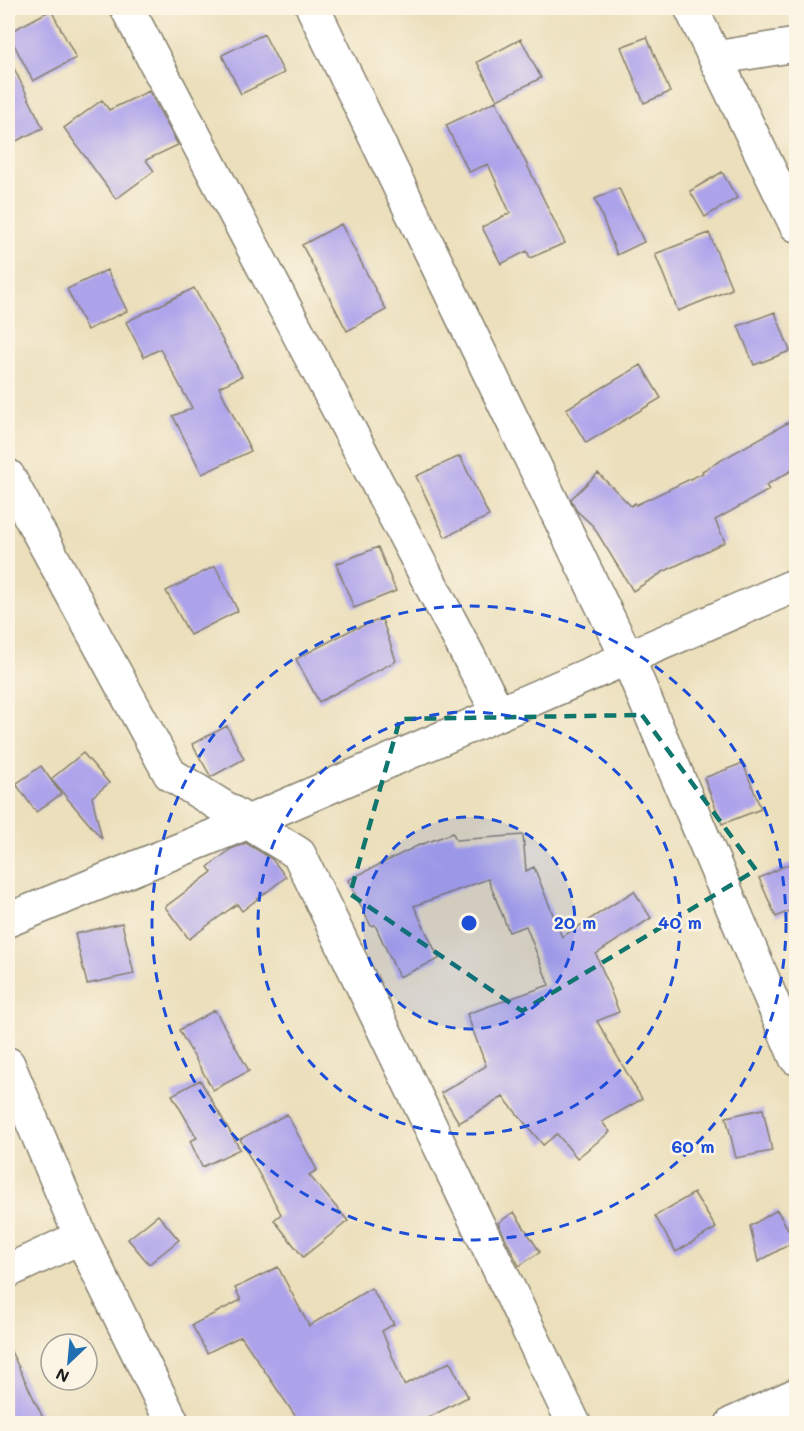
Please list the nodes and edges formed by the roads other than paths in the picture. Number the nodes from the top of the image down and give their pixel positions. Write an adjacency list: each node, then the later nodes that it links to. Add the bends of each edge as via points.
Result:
1 (127, 8): 11 (street)
2 (314, 8): 10 (street)
3 (691, 8): 5 (street)
4 (796, 45): 5 (street)
5 (715, 58): 6 (street)
6 (796, 225)
7 (8, 476): 8 (street)
8 (18, 517): 12 (street, via 170,774)
9 (796, 585): 10 (street)
10 (628, 658): 11 (street); 14 (street)
11 (499, 714): 12 (street)
12 (248, 822): 13 (street); 20 (street, via 299,854)
13 (8, 920)
14 (796, 1058)
15 (8, 1064): 16 (street)
16 (81, 1237): 17 (street); 19 (street)
17 (8, 1271)
18 (796, 1395): 21 (street)
19 (173, 1424)
20 (574, 1424)
21 (732, 1424)

